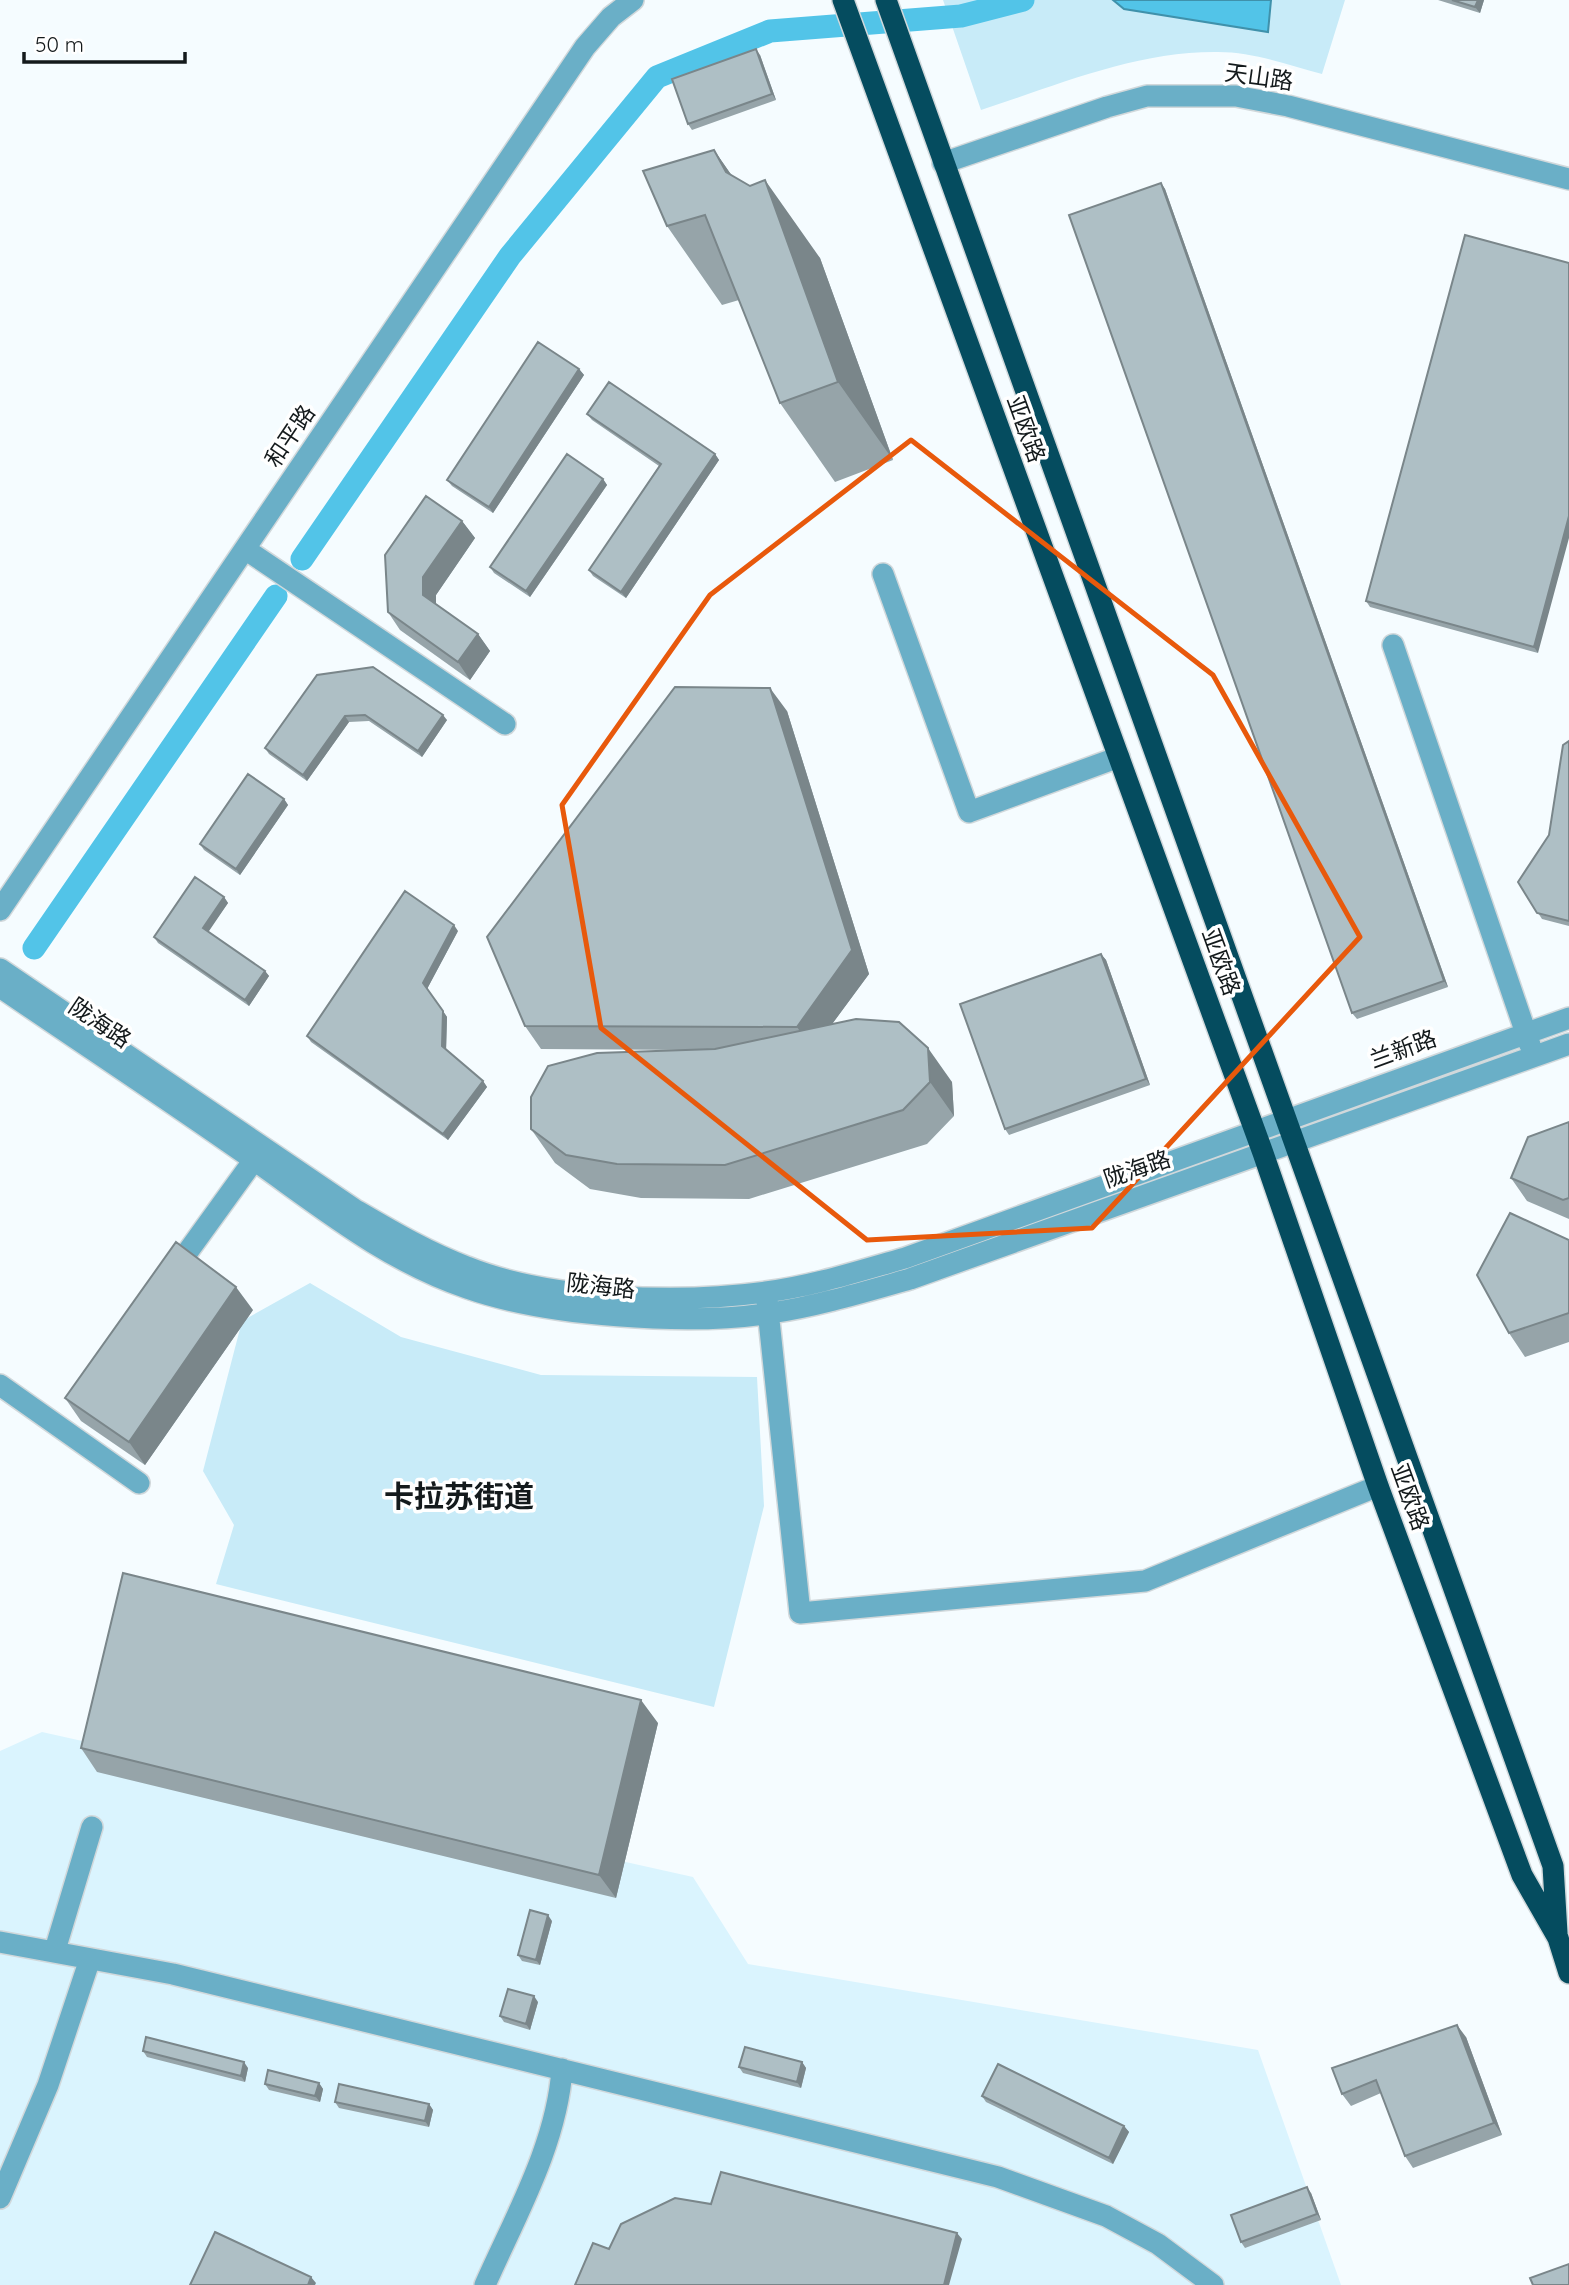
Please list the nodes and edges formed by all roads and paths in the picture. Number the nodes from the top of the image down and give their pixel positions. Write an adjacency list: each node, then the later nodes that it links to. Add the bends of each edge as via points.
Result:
1 (633, 0): 6 (street, 和平路, via 585,47)
2 (843, 0): 10 (highway, 亚欧路)
3 (886, 0): 4 (highway, 亚欧路)
4 (943, 163): 5 (street, 天山路, via 1147,96 1236,96); 18 (highway, 亚欧路)
5 (1569, 178)
6 (245, 549): 9 (street); 11 (street, 和平路)
7 (883, 574): 10 (street, via 969,812)
8 (1393, 645): 15 (street)
9 (505, 724)
10 (1119, 757): 19 (highway, 亚欧路)
11 (0, 910)
12 (0, 969): 24 (street, 陇海路, via 354,1209 468,1268 554,1291)
13 (0, 987): 22 (street, 陇海路)
14 (1569, 1018): 15 (street, 兰新路)
15 (1525, 1034): 17 (street); 18 (street, 兰新路)
16 (1569, 1044): 17 (street)
17 (1535, 1056): 20 (street)
18 (1286, 1119): 19 (street, 兰新路); 20 (highway, 亚欧路)
19 (1254, 1130): 21 (highway, 亚欧路); 24 (street, 陇海路, via 905,1258)
20 (1295, 1143): 21 (street); 29 (highway, 亚欧路)
21 (1263, 1153): 24 (street, 陇海路, via 910,1279 844,1298); 27 (highway, 亚欧路)
22 (254, 1160): 23 (street); 24 (street, 陇海路, via 400,1259 467,1288 548,1308 642,1317)
23 (159, 1291)
24 (768, 1303): 27 (street, via 800,1613 1144,1581)
25 (0, 1385): 26 (street)
26 (139, 1483)
27 (1378, 1486): 30 (highway, 亚欧路, via 1522,1875)
28 (92, 1827): 32 (street)
29 (1561, 1863): 30 (highway, 亚欧路)
30 (1558, 1938): 34 (highway, 亚欧路)
31 (0, 1942): 32 (street)
32 (55, 1950): 33 (street)
33 (90, 1959): 35 (street, via 173,1974); 36 (street, via 48,2085)
34 (1569, 1973)
35 (562, 2068): 37 (street, via 541,2157); 38 (street, via 998,2177 1106,2216 1158,2244)
36 (0, 2198)
37 (485, 2285)
38 (1213, 2285)

